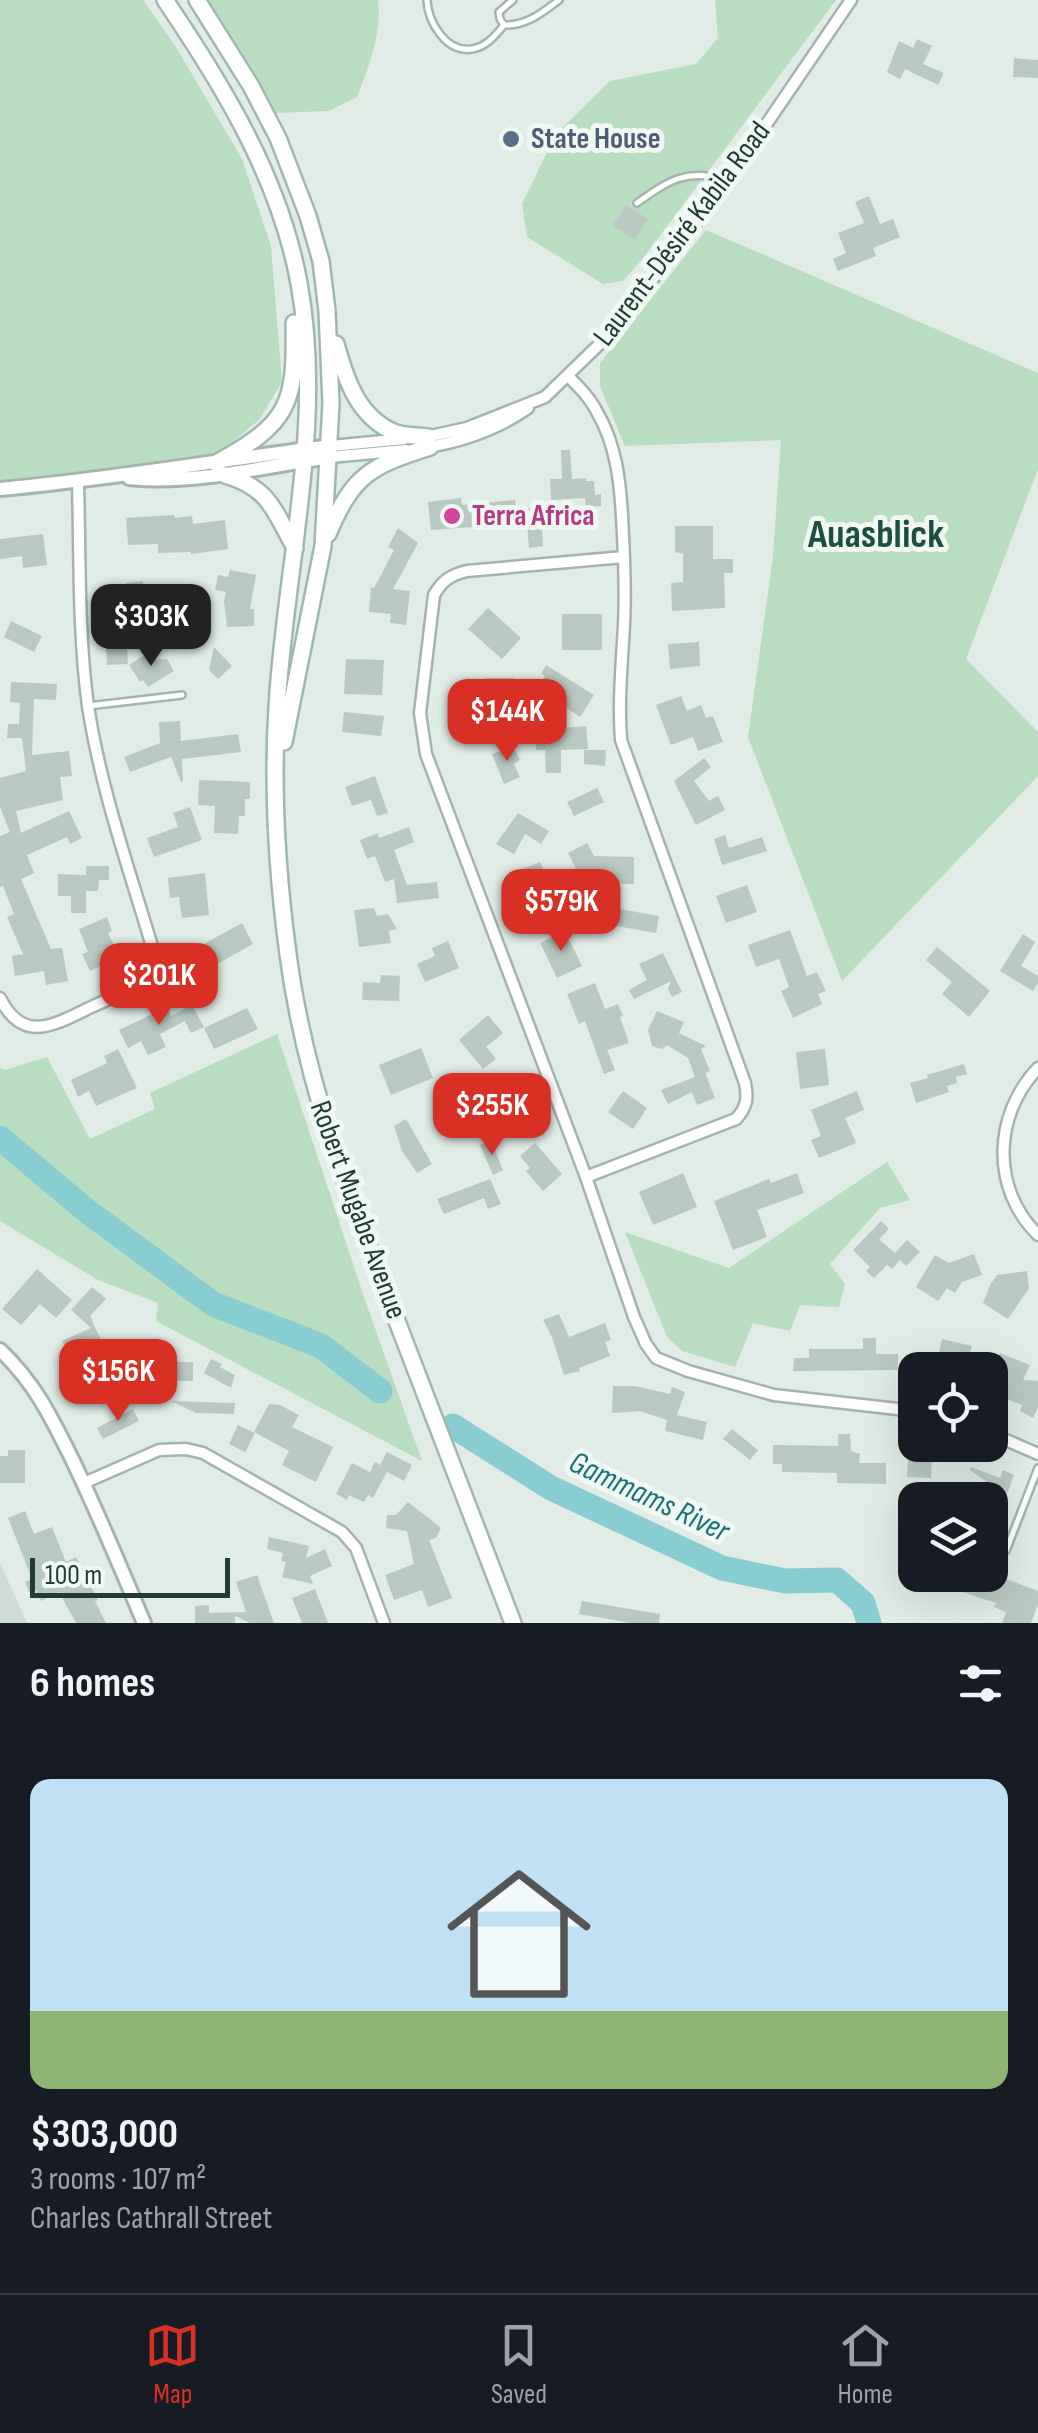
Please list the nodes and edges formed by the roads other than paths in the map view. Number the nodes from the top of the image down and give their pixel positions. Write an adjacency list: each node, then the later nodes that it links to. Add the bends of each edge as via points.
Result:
1 (166, 0): 10 (main road, Robert Mugabe Avenue, via 254,146)
2 (197, 0): 11 (main road, Robert Mugabe Avenue, via 278,138 308,216)
3 (427, 0): 7 (lane, via 430,21 456,47 486,44)
4 (512, 0): 7 (lane, via 499,12)
5 (559, 0): 7 (lane, via 535,18)
6 (851, 0): 8 (street, Laurent-Désiré Kabila Road)
7 (504, 25)
8 (727, 182): 9 (lane, via 706,174 669,181); 12 (street, Laurent-Désiré Kabila Road, via 614,331)
9 (638, 203)
10 (292, 253): 15 (main road, Robert Mugabe Avenue, via 306,363); 16 (main road, via 294,338 286,405 267,431)
11 (327, 311): 13 (main road, via 343,370 364,410 398,434); 14 (main road, Robert Mugabe Avenue)
12 (568, 376): 13 (street, Laurent-Désiré Kabila Road, via 545,396); 21 (street, via 609,437 620,480)
13 (429, 442): 14 (street, Laurent-Désiré Kabila Road); 19 (main road, via 366,475 340,507)
14 (330, 452): 15 (street, Laurent-Désiré Kabila Road); 19 (main road, Robert Mugabe Avenue)
15 (304, 455): 16 (street, Laurent-Désiré Kabila Road); 20 (main road, Robert Mugabe Avenue)
16 (221, 469): 17 (street, Laurent-Désiré Kabila Road, via 148,470); 20 (main road, via 265,496)
17 (78, 482): 18 (street, Laurent-Désiré Kabila Road); 23 (street)
18 (0, 489)
19 (323, 546): 24 (main road, Robert Mugabe Avenue)
20 (296, 548): 24 (main road, Robert Mugabe Avenue, via 277,709)
21 (624, 557): 27 (street, via 621,740 747,1097 736,1119); 27 (street, via 451,575 434,595 420,713 426,754)
22 (182, 695): 23 (lane)
23 (88, 706): 25 (street, via 114,824 156,960 153,972 41,1028 8,1015)
24 (277, 780): 38 (main road, Robert Mugabe Avenue, via 288,953 322,1117)
25 (0, 998)
26 (1038, 1068): 28 (street, via 1011,1108 1003,1158 1015,1206)
27 (586, 1177): 30 (street, via 634,1317 656,1358 774,1395)
28 (1038, 1235)
29 (0, 1350): 34 (street, via 44,1402)
30 (898, 1409)
31 (1008, 1441): 32 (street)
32 (1038, 1454)
33 (1038, 1468): 35 (lane)
34 (84, 1483): 36 (street); 37 (street, via 159,1450 203,1453 342,1532 356,1548)
35 (1008, 1545)
36 (144, 1623)
37 (384, 1623)
38 (513, 1623)

